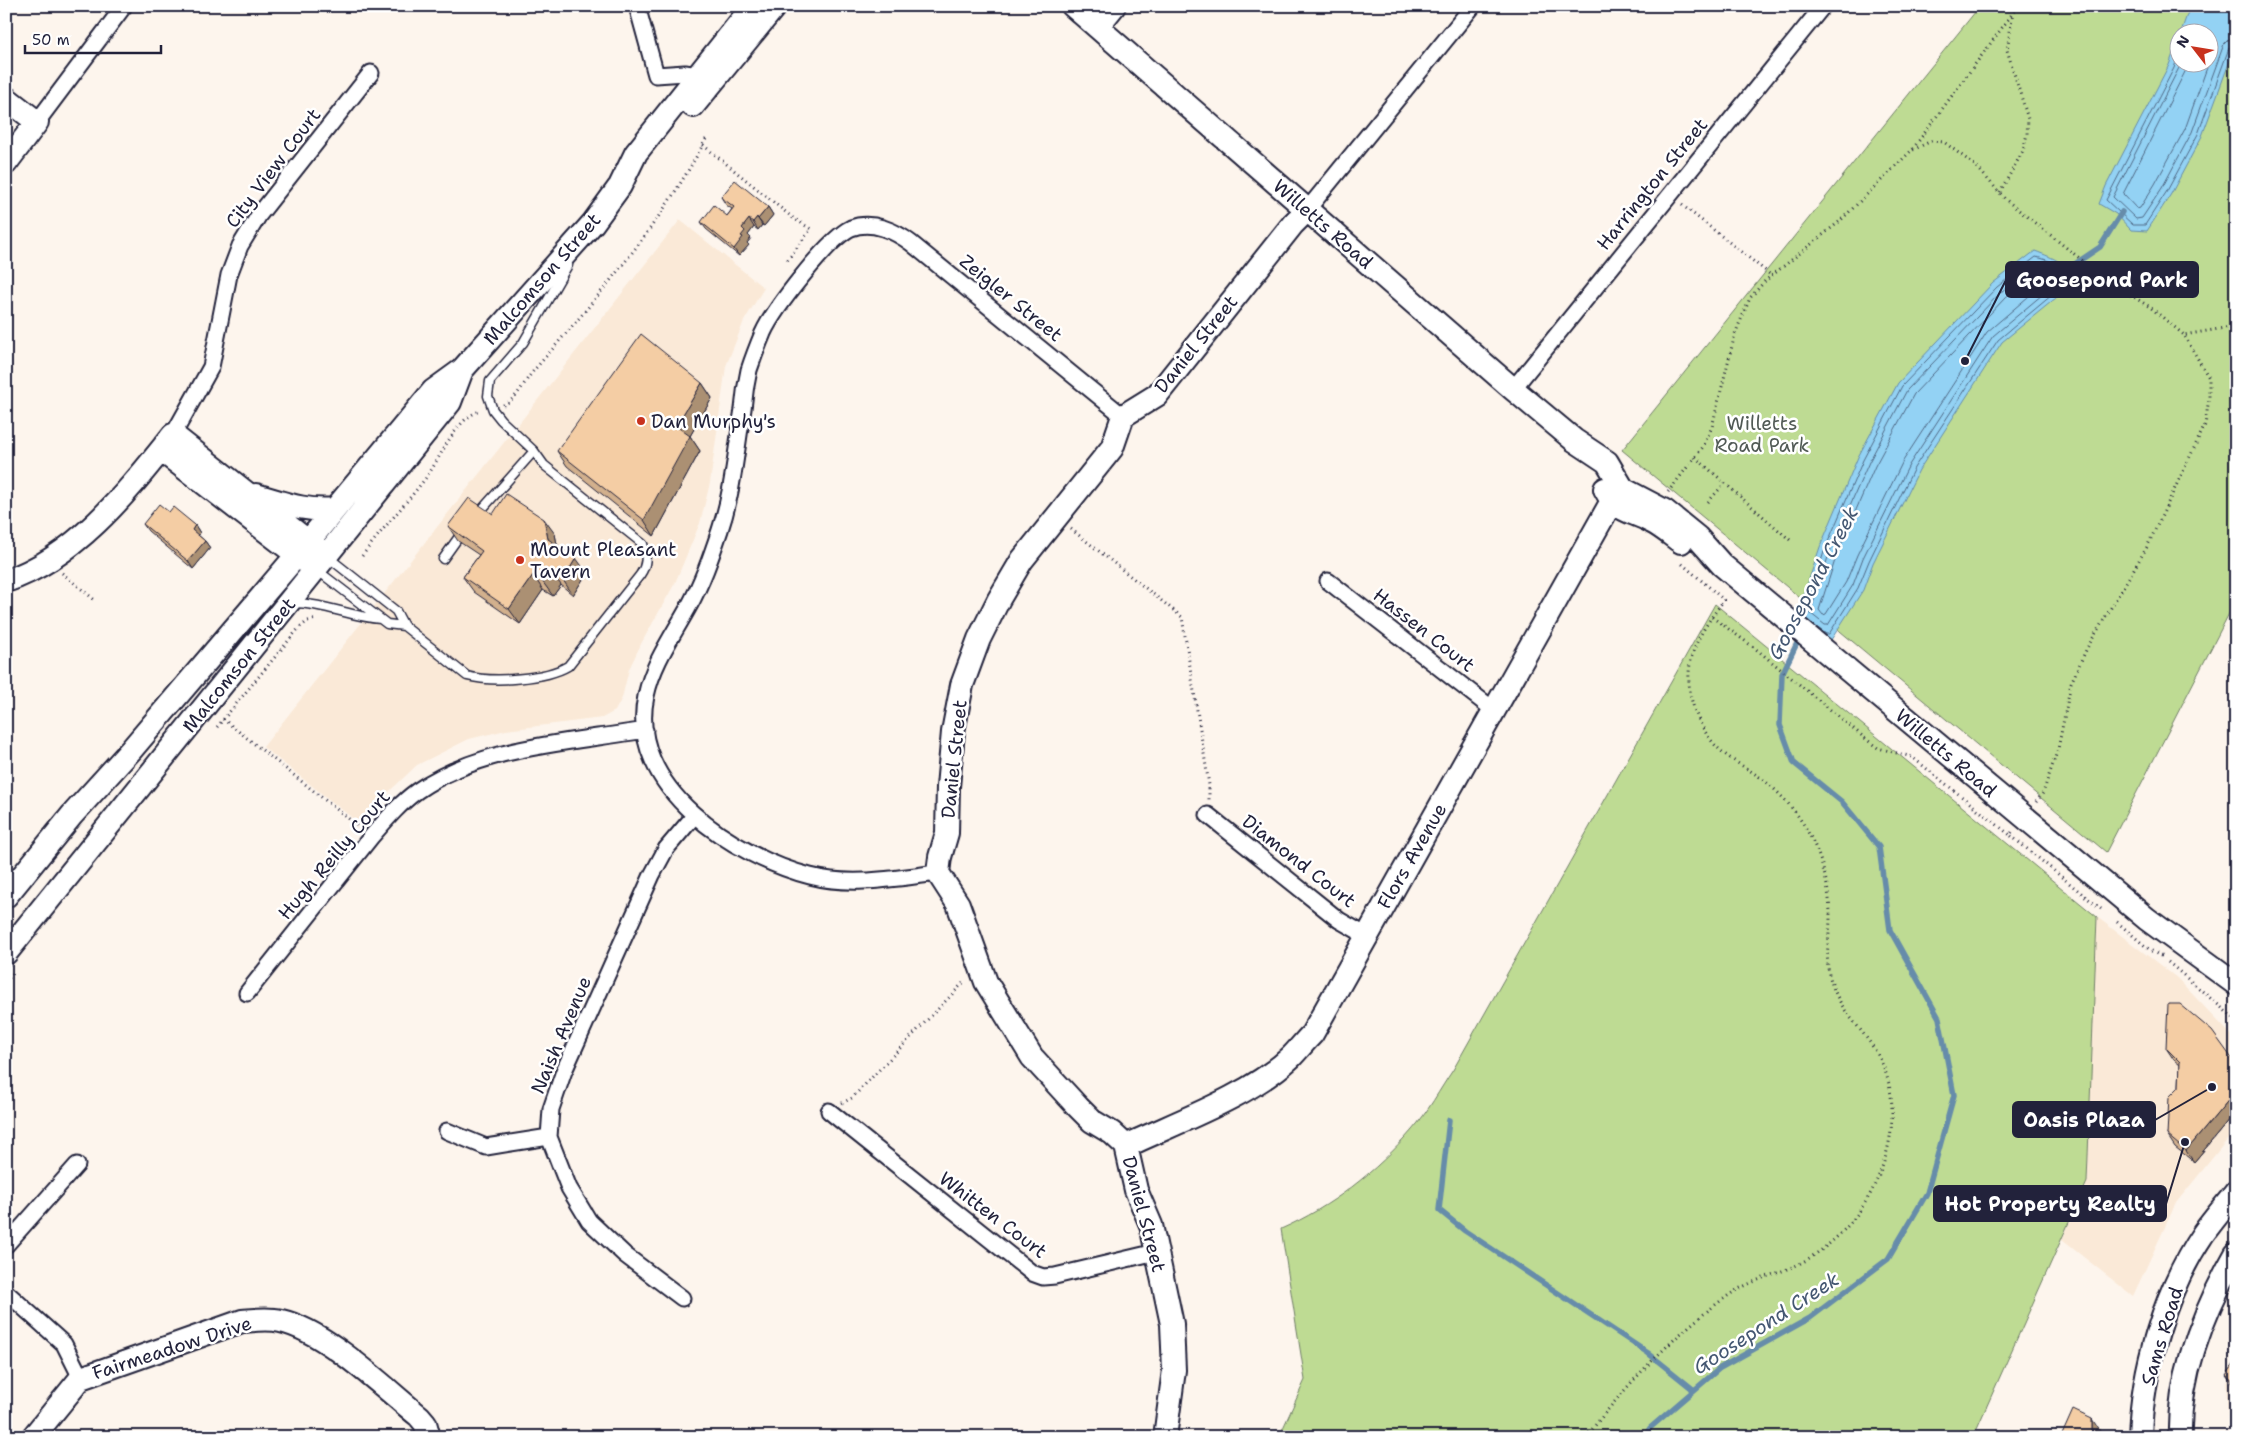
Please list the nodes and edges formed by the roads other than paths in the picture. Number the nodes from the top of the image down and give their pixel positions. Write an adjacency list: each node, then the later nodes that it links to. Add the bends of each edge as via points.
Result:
1 (124, 6): 13 (street)
2 (638, 6): 11 (street, via 656,75)
3 (753, 6): 11 (street, Malcomson Street)
4 (775, 6): 15 (street, Malcomson Street, via 649,159)
5 (1073, 6): 9 (street, Willetts Road)
6 (1114, 6): 9 (street)
7 (1473, 6): 16 (street, Daniel Street)
8 (1823, 6): 19 (street, Harrington Street)
9 (1097, 27): 16 (street, Willetts Road)
10 (371, 74): 21 (street, City View Court, via 259,215 240,246 229,274 211,367)
11 (698, 75): 15 (street, Malcomson Street, via 636,153)
12 (6, 98): 13 (street)
13 (37, 122): 14 (street)
14 (6, 163)
15 (620, 186): 17 (street, Malcomson Street)
16 (1307, 210): 19 (street, Willetts Road); 20 (street, Daniel Street, via 1157,395)
17 (593, 222): 18 (street, Malcomson Street); 22 (lane, via 523,343 490,381 488,396 493,410)
18 (462, 370): 25 (street, Malcomson Street, via 434,391); 28 (street, Malcomson Street, via 450,402)
19 (1513, 389): 24 (street, Willetts Road, via 1574,440)
20 (1123, 416): 35 (street, Zeigler Street, via 901,235 866,225 852,228 822,253 784,300 764,332 749,373 727,510 706,572 656,662 645,698); 38 (street, Daniel Street, via 1112,448 1022,560 979,639 962,685 953,732 947,833)
21 (167, 443): 23 (street); 26 (street); 29 (street, via 119,499 77,540 51,558)
22 (534, 451): 27 (lane, via 483,507); 33 (lane, via 544,465 643,544 646,555 640,575 568,666 557,672 516,678 479,679 468,676)
23 (243, 491): 25 (street, via 316,511); 26 (street)
24 (1617, 495): 34 (street, Flors Avenue); 41 (street, Willetts Road, via 1621,509 1652,522 1722,565)
25 (335, 509): 26 (street, Malcomson Street)
26 (302, 548): 28 (street); 39 (street, Malcomson Street)
27 (443, 559)
28 (321, 563): 31 (street, Malcomson Street); 32 (lane); 33 (lane, via 396,611)
29 (6, 581)
30 (1328, 581): 34 (street, Hassen Court)
31 (289, 603): 32 (lane, via 310,603 360,617); 42 (street, Malcomson Street)
32 (380, 619): 33 (lane, via 387,624)
33 (404, 626)
34 (1495, 711): 40 (street, Flors Avenue)
35 (645, 730): 37 (street, via 658,772); 44 (street, Hugh Reilly Court, via 506,753 464,764 415,792 371,837)
36 (1208, 815): 40 (street, Diamond Court, via 1339,920)
37 (694, 816): 38 (street, via 748,852 811,876 870,882); 48 (street, Naish Avenue, via 666,849 652,875 564,1071 551,1109)
38 (938, 873): 49 (street, Daniel Street, via 958,904 991,990 1032,1057 1078,1108)
39 (6, 896)
40 (1367, 936): 49 (street, Flors Avenue, via 1312,1034 1291,1057 1262,1079 1223,1101)
41 (2172, 939): 43 (street, Willetts Road); 45 (street, Willetts Road)
42 (6, 953)
43 (2236, 984)
44 (247, 993)
45 (2236, 1000)
46 (829, 1111): 55 (street, Whitten Court, via 1032,1273 1043,1277 1055,1276)
47 (447, 1131): 48 (street, via 486,1147)
48 (549, 1137): 58 (street, Naish Avenue, via 569,1188 589,1221 626,1255)
49 (1126, 1146): 55 (street, Daniel Street, via 1136,1190 1151,1225)
50 (77, 1165): 54 (street)
51 (2236, 1187): 53 (street)
52 (2236, 1192): 53 (street, Sams Road)
53 (2203, 1234): 63 (street, Sams Road, via 2166,1308 2147,1378)
54 (6, 1245)
55 (1156, 1252): 62 (street, Daniel Street, via 1172,1324 1174,1370)
56 (2236, 1254): 64 (street, Sams Road, via 2212,1298 2190,1359)
57 (6, 1292): 59 (street, via 64,1344)
58 (682, 1298)
59 (81, 1378): 60 (street); 61 (street, Fairmeadow Drive, via 242,1321 279,1321 293,1324 324,1340 419,1416)
60 (33, 1437)
61 (429, 1437)
62 (1165, 1437)
63 (2140, 1437)
64 (2180, 1437)

